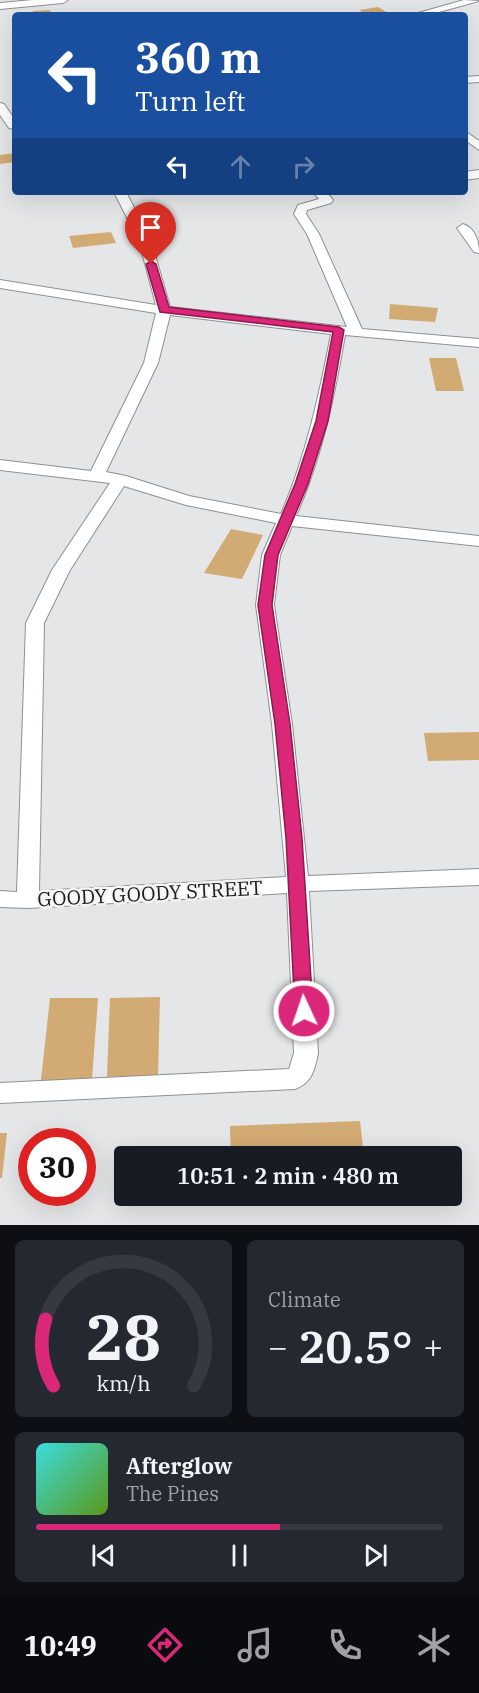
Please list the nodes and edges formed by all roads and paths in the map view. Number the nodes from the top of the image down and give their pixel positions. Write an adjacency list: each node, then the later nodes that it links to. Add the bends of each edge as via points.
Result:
1 (63, 0): 3 (street)
2 (475, 0): 4 (street)
3 (0, 6)
4 (428, 12)
5 (0, 106): 6 (street)
6 (12, 123)
7 (468, 137): 8 (street)
8 (479, 147)
9 (122, 195): 14 (street, via 145,241)
10 (322, 195): 16 (street, via 327,200 302,208 300,214)
11 (463, 228): 12 (street)
12 (479, 249)
13 (0, 284): 14 (street)
14 (164, 310): 15 (street); 19 (street, via 151,363)
15 (339, 330): 16 (street); 21 (street, via 322,421 302,484)
16 (356, 331): 17 (street)
17 (479, 343)
18 (0, 465): 19 (street)
19 (96, 476): 20 (street)
20 (120, 479): 21 (street, via 186,500); 26 (street, via 61,570 35,623)
21 (285, 520): 22 (street); 24 (street, via 272,555 265,605)
22 (479, 541)
23 (479, 877): 24 (street, GOODY GOODY STREET)
24 (298, 884): 26 (street, GOODY GOODY STREET); 27 (street, via 306,1053 302,1071 294,1079)
25 (0, 899): 26 (street, GOODY GOODY STREET)
26 (28, 900)
27 (0, 1093)

